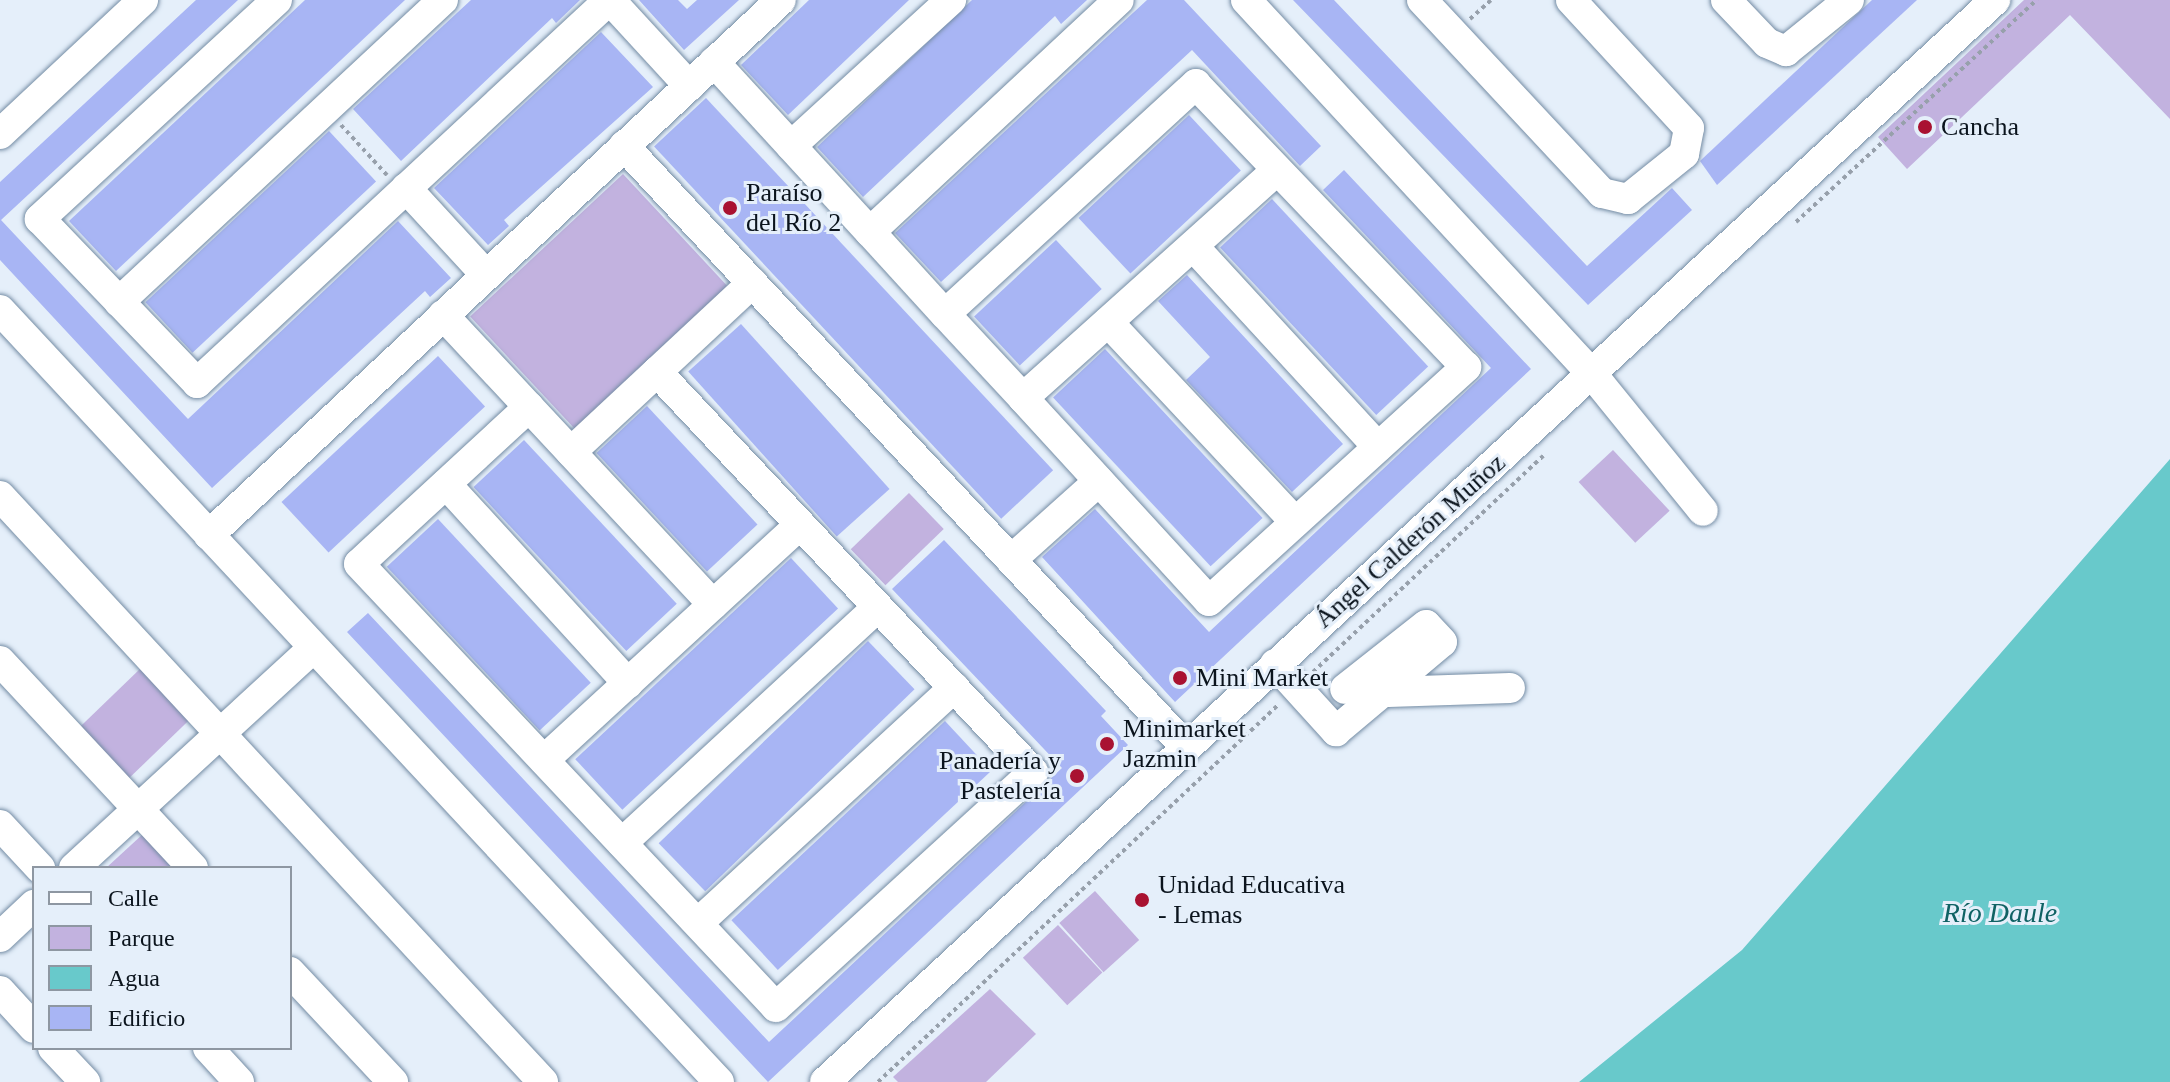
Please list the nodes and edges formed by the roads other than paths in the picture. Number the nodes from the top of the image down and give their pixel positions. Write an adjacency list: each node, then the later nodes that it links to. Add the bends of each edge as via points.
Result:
1 (143, 0): 16 (street)
2 (277, 0): 25 (street, via 40,219)
3 (443, 0): 25 (street)
4 (610, 0): 15 (street); 20 (street)
5 (951, 0): 18 (street)
6 (1119, 0): 21 (street)
7 (1246, 0): 31 (street)
8 (1422, 0): 9 (street, via 1602,193 1628,199 1684,154 1689,128)
9 (1571, 0)
10 (1726, 0): 11 (street, via 1767,43 1786,51)
11 (1849, 0)
12 (1995, 0): 31 (street, Ángel Calderón Muñoz)
13 (775, 2): 14 (street)
14 (714, 62): 15 (street); 18 (street)
15 (689, 86): 17 (street)
16 (0, 134)
17 (624, 146): 23 (street); 24 (street)
18 (791, 146): 21 (street)
19 (1277, 170): 22 (street); 27 (street, via 1196,84); 34 (street, via 1466,367)
20 (404, 190): 23 (street); 25 (street, via 197,383)
21 (870, 232): 27 (street)
22 (1193, 246): 29 (street); 34 (street)
23 (486, 275): 28 (street)
24 (752, 283): 30 (street); 43 (street)
25 (119, 302)
26 (0, 310): 42 (street)
27 (945, 314): 32 (street)
28 (443, 315): 33 (street); 42 (street)
29 (1108, 322): 32 (street); 40 (street)
30 (657, 372): 35 (street); 41 (street)
31 (1592, 374): 39 (street); 48 (street, Ángel Calderón Muñoz)
32 (1023, 398): 36 (street)
33 (529, 407): 35 (street); 37 (street)
34 (1378, 447): 40 (street)
35 (571, 452): 44 (street)
36 (1099, 481): 40 (street, via 1209,601); 43 (street)
37 (446, 484): 49 (street); 56 (street, via 359,564)
38 (0, 496): 54 (street)
39 (1703, 511)
40 (1295, 522)
41 (800, 525): 44 (street); 45 (street)
42 (209, 535): 46 (street)
43 (1011, 560): 55 (street)
44 (713, 605): 49 (street)
45 (878, 607): 50 (street); 59 (street)
46 (313, 648): 54 (street); 75 (street)
47 (0, 661): 57 (street)
48 (1275, 664): 53 (street, via 1336,731); 55 (street, Ángel Calderón Muñoz)
49 (628, 683): 56 (street)
50 (954, 688): 64 (street); 64 (street, via 1033,772 1010,794 776,1007)
51 (1510, 688): 53 (street)
52 (1345, 689): 53 (street, via 1430,625 1443,646)
53 (1388, 692)
54 (220, 733): 57 (street); 74 (street)
55 (1186, 747): 76 (street, Ángel Calderón Muñoz)
56 (544, 760): 59 (street)
57 (138, 809): 61 (street); 62 (street)
58 (0, 825): 60 (street)
59 (622, 843): 64 (street)
60 (38, 866)
61 (76, 866)
62 (191, 866)
63 (32, 907): 65 (street)
64 (698, 923)
65 (0, 937)
66 (292, 974): 73 (street)
67 (0, 991): 68 (street)
68 (32, 1026)
69 (55, 1050): 71 (street)
70 (210, 1050): 72 (street)
71 (85, 1082)
72 (239, 1082)
73 (393, 1082)
74 (543, 1082)
75 (719, 1082)
76 (825, 1082)

